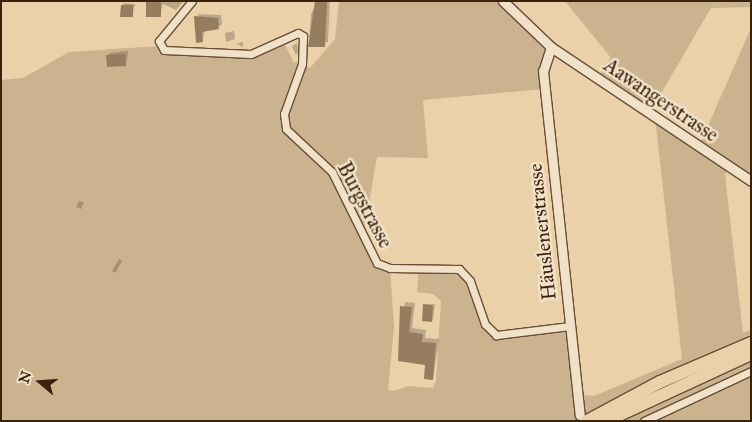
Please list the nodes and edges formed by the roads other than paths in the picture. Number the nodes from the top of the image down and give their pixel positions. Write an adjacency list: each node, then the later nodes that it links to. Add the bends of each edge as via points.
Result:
1 (503, 1): 3 (street, Aawangerstrasse)
2 (190, 2): 5 (street, Burgstrasse, via 159,41 164,50 251,54 298,33 303,36 302,64 284,114 286,129 332,172 377,262 390,268 459,269 470,281 485,324 496,335)
3 (552, 47): 4 (street, Aawangerstrasse); 5 (street, Häuslenerstrasse, via 543,71)
4 (751, 181)
5 (570, 326): 9 (street, Häuslenerstrasse)
6 (751, 344): 9 (highway)
7 (751, 354): 10 (highway)
8 (751, 371): 11 (street)
9 (583, 418)
10 (606, 421)
11 (644, 421)

